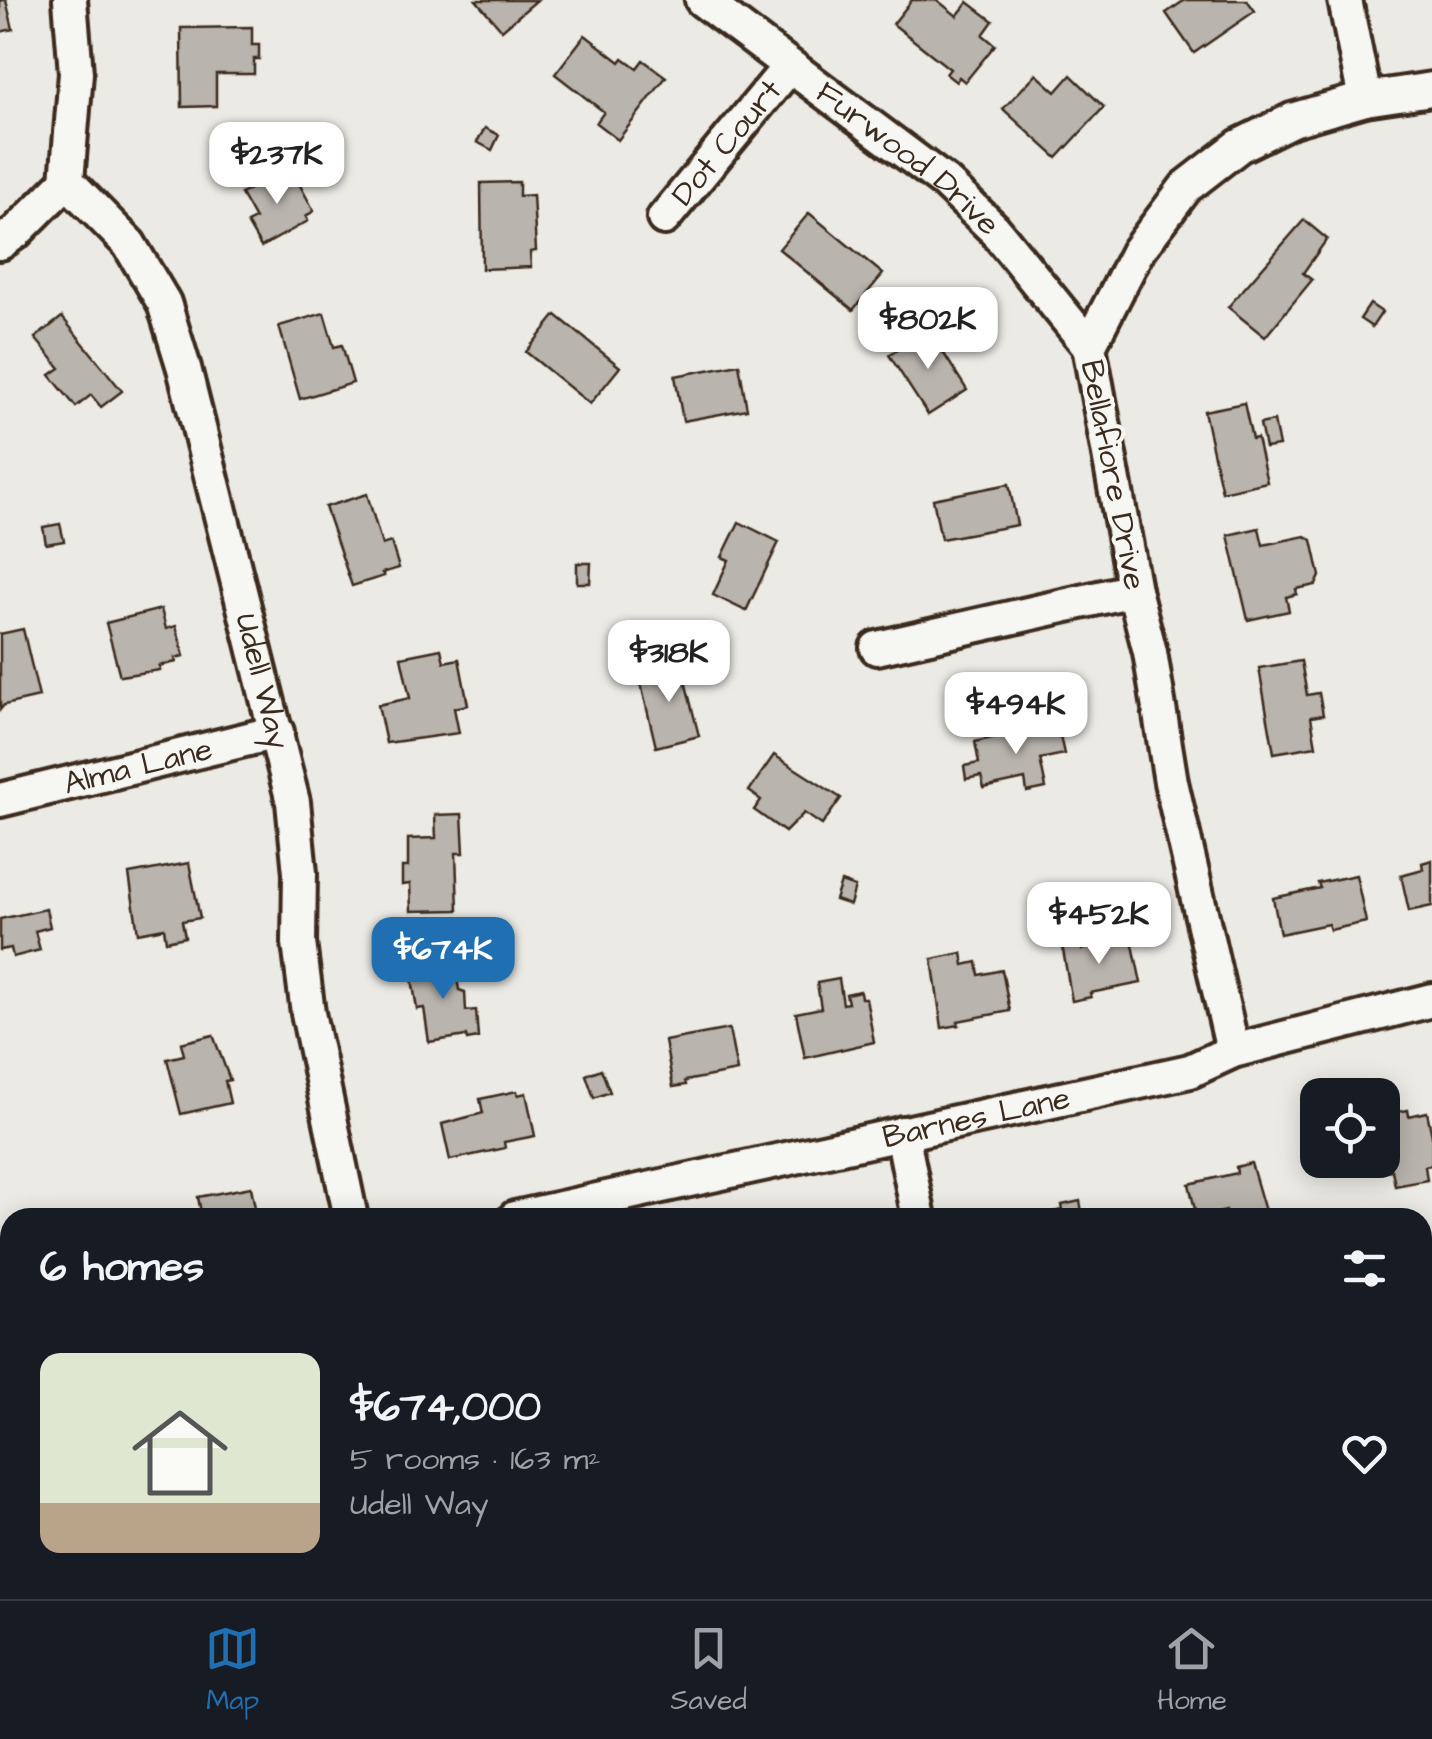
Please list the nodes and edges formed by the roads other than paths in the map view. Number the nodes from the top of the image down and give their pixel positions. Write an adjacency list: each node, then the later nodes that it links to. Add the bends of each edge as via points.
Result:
1 (70, 0): 7 (street, via 76,73)
2 (702, 0): 4 (street, Furwood Drive)
3 (1345, 0): 6 (street)
4 (789, 67): 8 (street, Dot Court); 10 (street, Furwood Drive, via 945,182 994,229)
5 (1432, 89): 6 (street, Bellafiore Drive)
6 (1365, 99): 10 (street, Bellafiore Drive, via 1292,120 1240,146 1186,186 1137,252)
7 (67, 180): 9 (street); 13 (street, Udell Way, via 130,244 164,302)
8 (664, 218)
9 (0, 243)
10 (1089, 346): 11 (street, Bellafiore Drive)
11 (1134, 590): 12 (street); 16 (street, Bellafiore Drive)
12 (877, 648)
13 (277, 732): 14 (street, Alma Lane); 18 (street, Udell Way, via 294,802 308,1013)
14 (0, 800)
15 (1432, 1000): 16 (street, Barnes Lane)
16 (1233, 1051): 17 (street, Barnes Lane, via 1190,1071)
17 (902, 1132): 19 (street, Barnes Lane); 20 (street)
18 (349, 1208)
19 (559, 1208)
20 (918, 1208)

